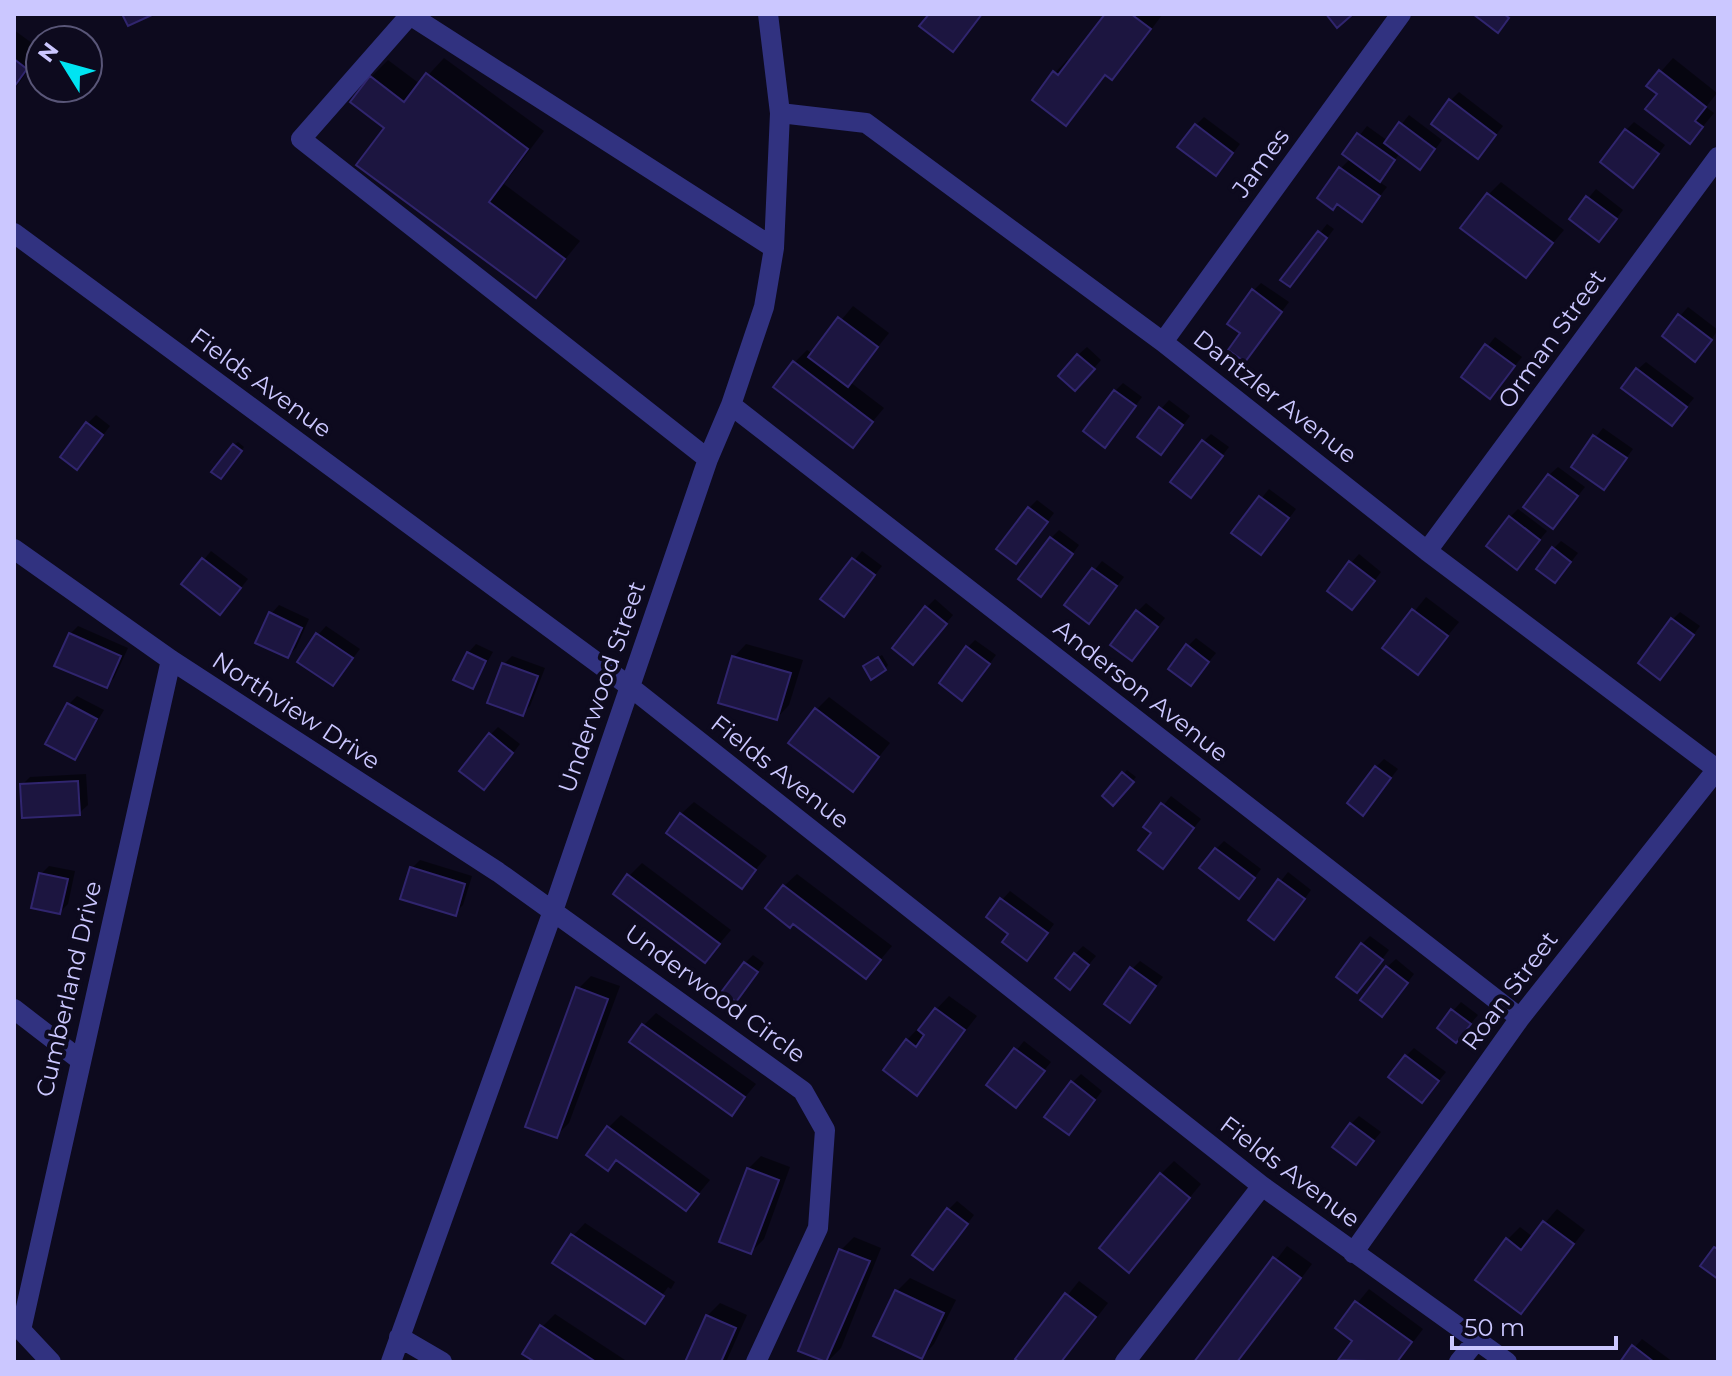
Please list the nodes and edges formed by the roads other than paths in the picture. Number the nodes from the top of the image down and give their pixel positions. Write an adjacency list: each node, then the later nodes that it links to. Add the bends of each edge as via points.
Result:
1 (768, 14): 3 (street, Underwood Street)
2 (1401, 14): 7 (street, James)
3 (780, 113): 6 (street, Underwood Street); 7 (street, Dantzler Avenue, via 866,123)
4 (1718, 157): 11 (street, Orman Street)
5 (14, 233): 13 (street, Fields Avenue)
6 (774, 248): 8 (street, Underwood Street, via 764,307); 9 (street, via 410,15 301,139)
7 (1163, 342): 11 (street, Dantzler Avenue)
8 (731, 405): 9 (street, Underwood Street); 17 (street, Anderson Avenue)
9 (708, 459): 13 (street, Underwood Street)
10 (14, 549): 12 (street, Northview Drive)
11 (1427, 551): 14 (street, Dantzler Avenue)
12 (171, 660): 15 (street, Northview Drive); 18 (street, Cumberland Drive)
13 (629, 686): 15 (street, Underwood Street); 19 (street, Fields Avenue)
14 (1717, 769): 17 (street, Roan Street)
15 (553, 911): 22 (street, Underwood Street); 27 (street, Underwood Circle, via 803,1091 825,1130 818,1228)
16 (14, 1009): 18 (street)
17 (1520, 1018): 20 (street, Roan Street)
18 (79, 1059): 21 (street, Cumberland Drive)
19 (1262, 1186): 20 (street, Fields Avenue); 28 (street)
20 (1353, 1253): 23 (street, Fields Avenue)
21 (18, 1328): 24 (street)
22 (399, 1337): 25 (street, Underwood Street); 26 (street)
23 (1476, 1341): 29 (street); 30 (street, Fields Avenue)
24 (51, 1362)
25 (391, 1362)
26 (442, 1362)
27 (756, 1362)
28 (1125, 1362)
29 (1459, 1362)
30 (1507, 1362)

